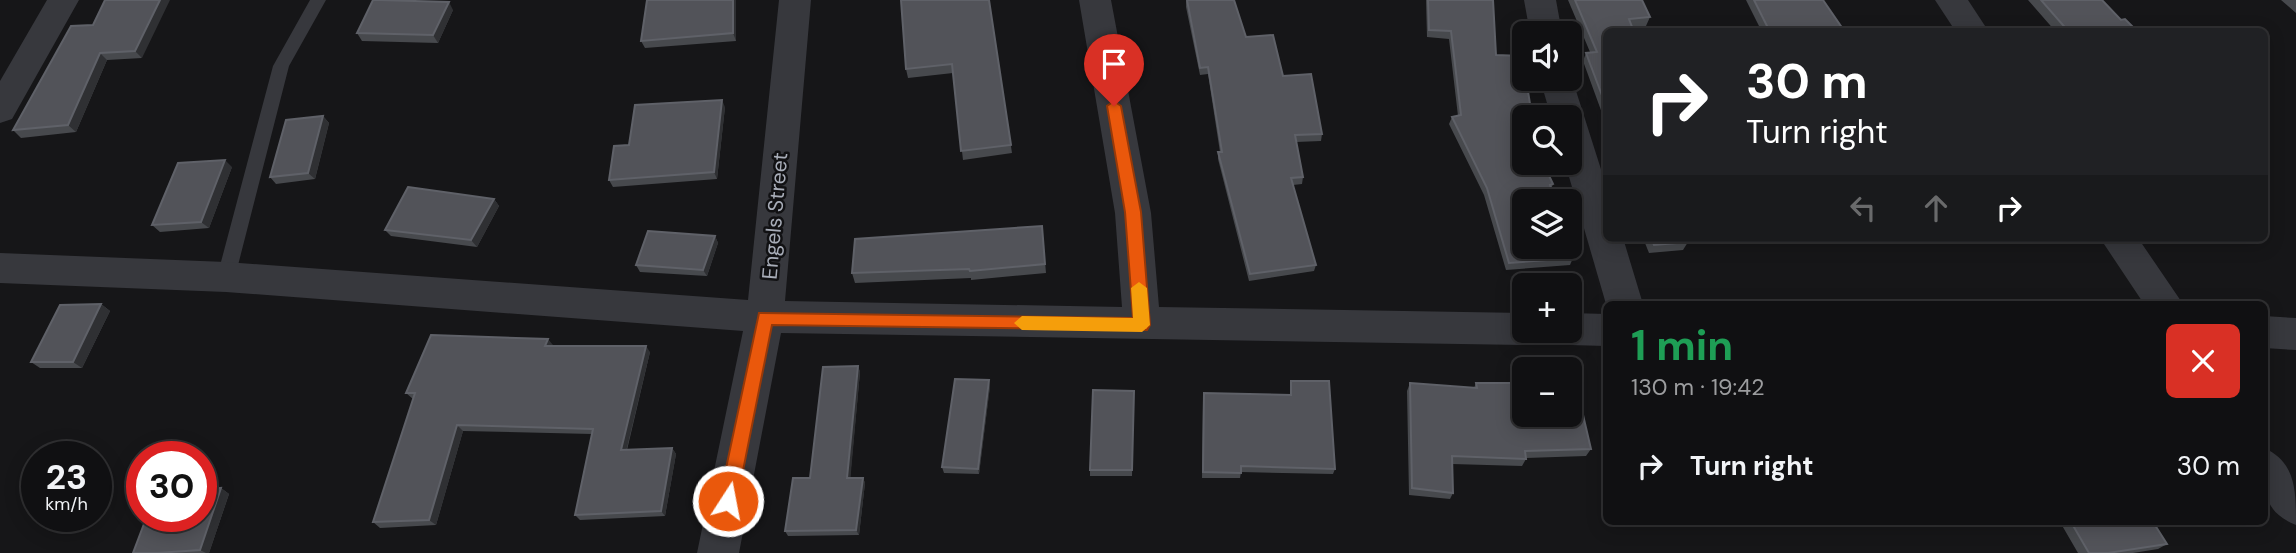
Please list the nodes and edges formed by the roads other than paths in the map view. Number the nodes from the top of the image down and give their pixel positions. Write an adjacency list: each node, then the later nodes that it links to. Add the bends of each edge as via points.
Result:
1 (63, 0): 9 (street)
2 (318, 0): 15 (lane, via 281,66)
3 (795, 0): 18 (street, Engels Street)
4 (1096, 0): 19 (street, via 1133,212)
5 (1540, 0): 7 (street)
6 (1951, 0): 8 (street)
7 (1544, 21)
8 (1970, 28)
9 (0, 110)
10 (1582, 163): 11 (street)
11 (1603, 232)
12 (1606, 242): 16 (street)
13 (2121, 242): 17 (street)
14 (0, 268): 15 (street)
15 (226, 277): 18 (street)
16 (1624, 301)
17 (2163, 301)
18 (765, 317): 19 (street); 27 (street, Engels Street)
19 (1142, 325): 20 (street)
20 (1512, 329)
21 (1582, 329): 22 (street)
22 (1603, 330)
23 (2268, 332): 24 (street)
24 (2296, 334)
25 (2268, 471): 26 (street)
26 (2296, 506)
27 (718, 553)

